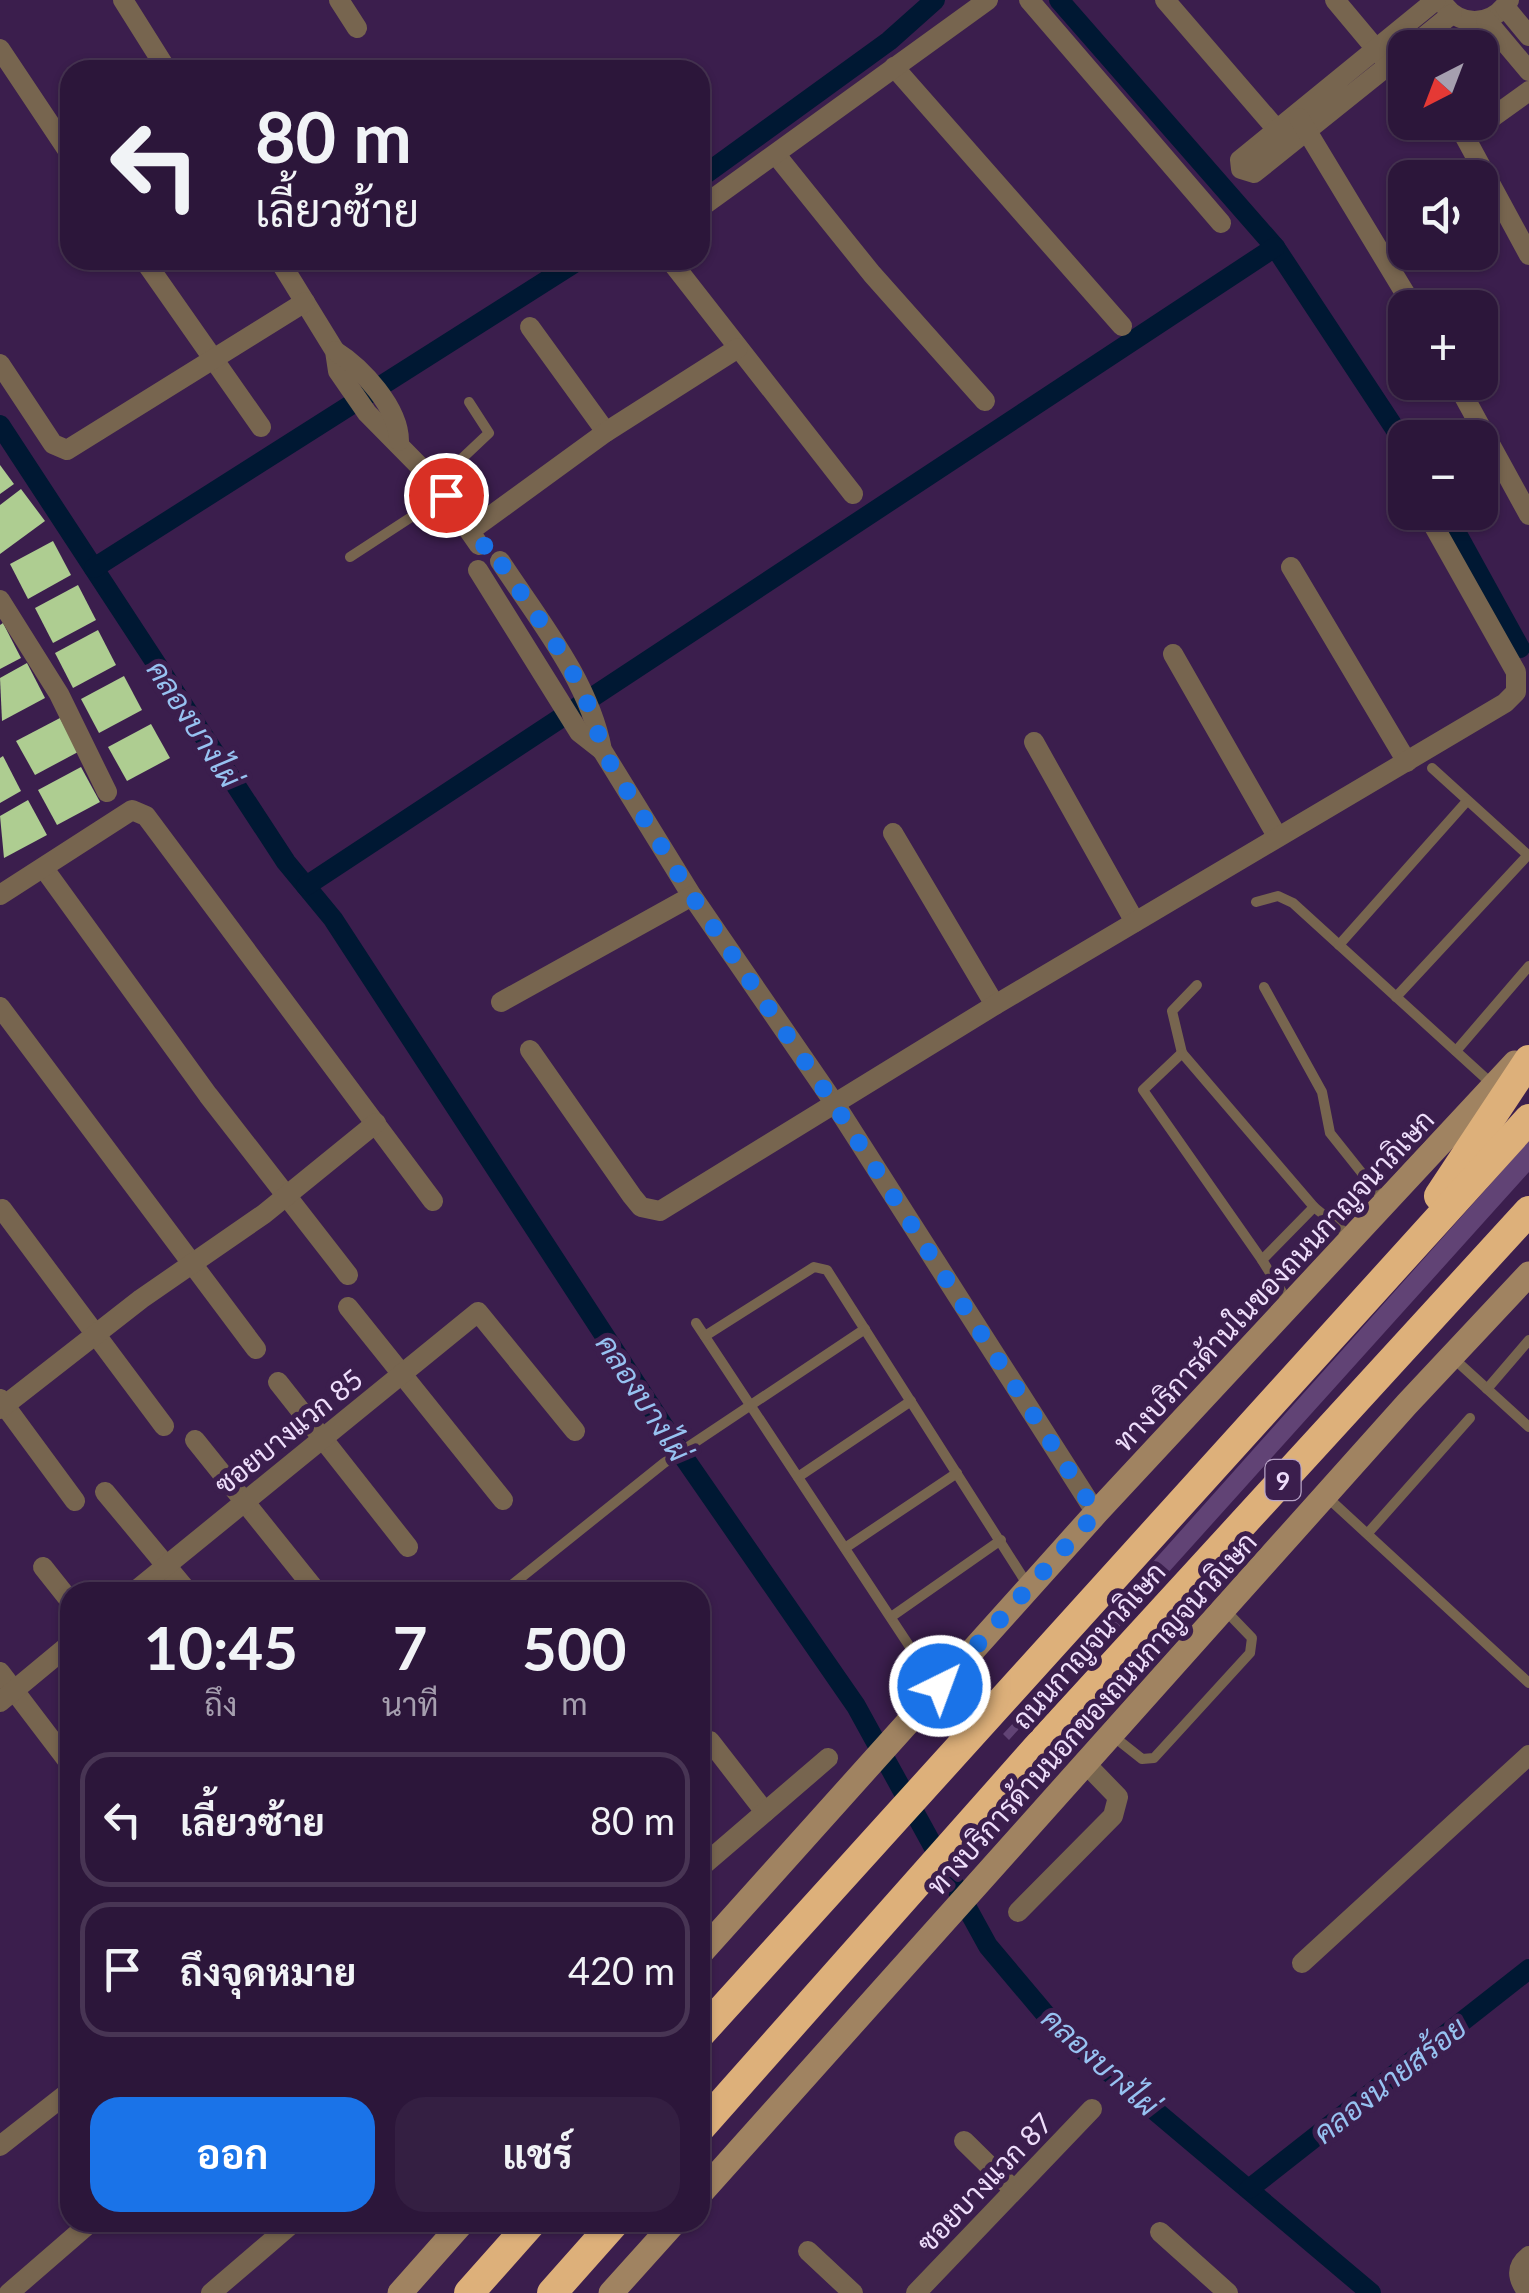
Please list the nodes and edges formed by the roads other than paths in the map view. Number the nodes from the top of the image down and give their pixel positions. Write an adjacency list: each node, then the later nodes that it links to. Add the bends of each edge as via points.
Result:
1 (122, 0): 16 (street)
2 (339, 0): 10 (street)
3 (988, 0): 18 (street)
4 (1030, 0): 27 (street)
5 (1165, 0): 22 (street, via 1283,136)
6 (1335, 0): 13 (street)
7 (1507, 3): 9 (street); 12 (street)
8 (1443, 5): 9 (street, via 1474,22); 11 (street); 13 (street)
9 (1486, 20): 19 (street)
10 (357, 28)
11 (1422, 30)
12 (1529, 36)
13 (1375, 48): 15 (street); 22 (street)
14 (0, 49): 23 (street)
15 (1388, 52)
16 (161, 60)
17 (1388, 64): 22 (street)
18 (894, 68): 25 (street); 34 (street)
19 (1529, 71)
20 (1529, 91): 21 (street)
21 (1498, 109)
22 (1301, 121): 32 (street)
23 (60, 139)
24 (1466, 140): 28 (street)
25 (777, 156): 26 (street); 40 (street)
26 (710, 201)
27 (1221, 223)
28 (1529, 255)
29 (151, 270): 37 (street)
30 (285, 270): 33 (street)
31 (678, 270): 36 (street)
32 (1403, 290)
33 (305, 302): 37 (street); 44 (street, via 355,380 399,426 400,441)
34 (1122, 326)
35 (530, 328): 43 (street)
36 (738, 348): 43 (street); 45 (street)
37 (214, 359): 38 (street, via 68,450 53,444); 42 (street)
38 (0, 364)
39 (1466, 400): 46 (street)
40 (986, 401)
41 (469, 402): 44 (lane, via 489,433)
42 (261, 427)
43 (606, 432): 48 (street)
44 (441, 489): 48 (street); 49 (lane)
45 (853, 494)
46 (1529, 516)
47 (1436, 530): 59 (street, via 1519,684 1505,702)
48 (475, 538): 50 (street, via 498,548); 52 (street)
49 (350, 556)
50 (500, 562): 52 (street, via 492,572); 54 (street)
51 (1291, 567): 59 (street)
52 (478, 570): 56 (street)
53 (0, 600): 61 (street, via 58,694)
54 (556, 647): 56 (street); 57 (street, via 578,684)
55 (1173, 654): 64 (street)
56 (535, 659): 57 (street)
57 (588, 727): 68 (street)
58 (1034, 742): 70 (street)
59 (1407, 762): 64 (street)
60 (1432, 768): 62 (lane)
61 (106, 792)
62 (1467, 800): 65 (lane); 71 (lane)
63 (893, 833): 77 (street)
64 (1277, 836): 70 (street)
65 (1529, 855): 75 (lane)
66 (44, 870): 67 (street); 87 (street, via 132,810 146,816); 88 (street)
67 (0, 895)
68 (692, 896): 76 (street); 85 (street)
69 (1256, 902): 71 (lane, via 1286,898)
70 (1135, 922): 77 (street)
71 (1339, 946): 75 (lane)
72 (1529, 966): 81 (lane)
73 (1197, 984): 82 (lane, via 1172,1012)
74 (1264, 987): 90 (lane, via 1318,1083 1330,1133)
75 (1396, 997): 81 (lane)
76 (501, 1002)
77 (995, 1005): 85 (street)
78 (0, 1007): 96 (street)
79 (1529, 1048): 84 (main road, ทางบริการด้านในของถนนกาญจนาภิเษก)
80 (530, 1050): 85 (street, via 632,1196 652,1213)
81 (1456, 1051): 84 (lane)
82 (1182, 1053): 91 (lane); 95 (lane, via 1143,1090)
83 (1529, 1060): 97 (highway)
84 (1494, 1086): 90 (main road, ทางบริการด้านในของถนนกาญจนาภิเษก)
85 (834, 1104): 128 (street)
86 (1529, 1120): 97 (highway, ถนนกาญจนาภิเษก / 9)
87 (376, 1123): 88 (street); 89 (street)
88 (286, 1196): 96 (street); 99 (street)
89 (433, 1200)
90 (1386, 1202): 94 (main road, ทางบริการด้านในของถนนกาญจนาภิเษก)
91 (1314, 1206): 94 (lane); 95 (lane)
92 (2, 1210): 104 (street)
93 (1529, 1211): 162 (highway, ถนนกาญจนาภิเษก / 9)
94 (1352, 1238): 100 (main road, ทางบริการด้านในของถนนกาญจนาภิเษก)
95 (1262, 1260): 100 (lane)
96 (192, 1263): 104 (street); 107 (street)
97 (1388, 1274): 159 (highway, ถนนกาญจนาภิเษก / 9)
98 (1529, 1274): 108 (main road, ทางบริการด้านนอกของถนนกาญจนาภิเษก)
99 (348, 1275)
100 (1290, 1306): 128 (main road, ทางบริการด้านในของถนนกาญจนาภิเษก)
101 (348, 1307): 109 (street)
102 (696, 1323): 105 (lane)
103 (864, 1329): 105 (lane, via 819,1266); 112 (lane); 113 (lane)
104 (96, 1335): 114 (street); 116 (street)
105 (705, 1336): 113 (lane)
106 (1529, 1340): 111 (lane)
107 (256, 1349)
108 (1451, 1356): 111 (lane); 124 (main road, ทางบริการด้านนอกของถนนกาญจนาภิเษก)
109 (404, 1372): 118 (street, ซอยบางแวก 85, via 478,1312); 119 (street, ซอยบางแวก 85); 125 (street)
110 (278, 1382): 119 (street)
111 (1487, 1389): 117 (lane)
112 (911, 1401): 121 (lane); 122 (lane)
113 (750, 1404): 122 (lane); 138 (lane)
114 (2, 1405): 126 (street)
115 (1470, 1418): 129 (lane)
116 (164, 1426)
117 (1529, 1427)
118 (575, 1431)
119 (324, 1437): 127 (street, ซอยบางแวก 85); 131 (street)
120 (195, 1440): 127 (street)
121 (957, 1473): 130 (lane); 132 (lane)
122 (798, 1477): 132 (lane)
123 (104, 1492): 133 (street)
124 (1326, 1496): 129 (lane); 141 (main road, ทางบริการด้านนอกของถนนกาญจนาภิเษก)
125 (503, 1500)
126 (75, 1501)
127 (246, 1502): 133 (street, ซอยบางแวก 85); 137 (street)
128 (1096, 1513): 139 (main road, ทางบริการด้านในของถนนกาญจนาภิเษก)
129 (1368, 1533): 146 (lane)
130 (1001, 1540): 139 (lane); 142 (lane)
131 (408, 1546)
132 (845, 1548): 142 (lane)
133 (166, 1566): 135 (street, ซอยบางแวก 85); 136 (street)
134 (43, 1567): 140 (street)
135 (146, 1582)
136 (180, 1582)
137 (309, 1582)
138 (515, 1582)
139 (1029, 1587): 157 (main road, ทางบริการด้านในของถนนกาญจนาภิเษก)
140 (60, 1588)
141 (1224, 1609): 148 (main road, ทางบริการด้านนอกของถนนกาญจนาภิเษก); 148 (lane, via 1252,1638 1250,1653 1154,1758 1142,1759)
142 (891, 1617): 143 (lane)
143 (910, 1647)
144 (60, 1652): 147 (street)
145 (0, 1672): 147 (street)
146 (1529, 1682)
147 (7, 1696): 150 (street)
148 (1112, 1736): 153 (main road, ทางบริการด้านนอกของถนนกาญจนาภิเษก)
149 (710, 1742): 154 (street)
150 (60, 1753)
151 (1529, 1755): 158 (street)
152 (828, 1758): 154 (street)
153 (1086, 1764): 156 (street, via 1118,1797 1112,1816); 165 (main road, ทางบริการด้านนอกของถนนกาญจนาภิเษก)
154 (765, 1812): 155 (street)
155 (710, 1859)
156 (1018, 1912)
157 (710, 1943)
158 (1302, 1963)
159 (710, 2023)
160 (60, 2100): 164 (street)
161 (1092, 2109): 166 (street, ซอยบางแวก 87)
162 (710, 2117)
163 (964, 2142): 166 (street)
164 (0, 2146)
165 (710, 2183)
166 (1014, 2190): 183 (street, ซอยบางแวก 87)
167 (79, 2232): 176 (street)
168 (282, 2232): 177 (street)
169 (455, 2232): 178 (main road)
170 (523, 2232): 179 (highway)
171 (606, 2232): 180 (highway)
172 (665, 2232): 181 (main road)
173 (1160, 2232): 184 (street)
174 (808, 2251): 182 (street)
175 (1529, 2256): 185 (street, via 1518,2272)
176 (9, 2293)
177 (211, 2293)
178 (400, 2293)
179 (469, 2293)
180 (552, 2293)
181 (611, 2293)
182 (853, 2293)
183 (916, 2293)
184 (1228, 2293)
185 (1528, 2293)

